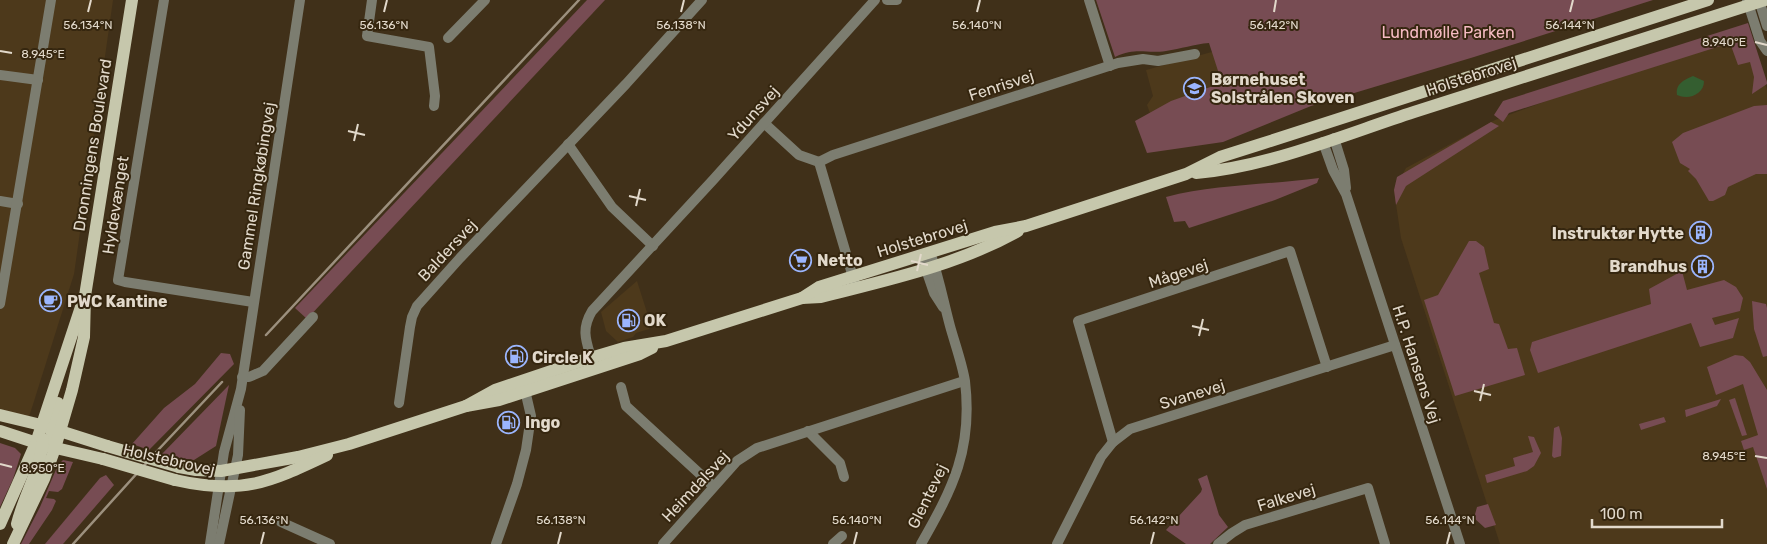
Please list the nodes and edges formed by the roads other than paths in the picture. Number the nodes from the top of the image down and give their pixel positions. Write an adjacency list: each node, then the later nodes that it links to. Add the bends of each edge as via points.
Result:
1 (51, 0): 20 (street)
2 (132, 0): 33 (main road, Dronningens Boulevard)
3 (164, 0): 34 (street, Hyldevænget, via 118,280)
4 (300, 0): 34 (street, Gammel Ringkøbingvej)
5 (372, 0): 21 (street, via 367,36 429,47)
6 (485, 0): 15 (street)
7 (702, 0): 24 (street, Baldersvej)
8 (875, 0): 22 (street, Ydunsvej)
9 (887, 0): 10 (street)
10 (897, 0)
11 (1090, 0): 18 (street)
12 (1708, 0): 23 (main road, Holstebrovej, via 1411,96)
13 (1756, 1): 14 (street); 16 (street, via 1760,41); 23 (main road, Holstebrovej)
14 (1767, 26)
15 (448, 38)
16 (1767, 51)
17 (1195, 54): 18 (street, Fenrisvej)
18 (1110, 66): 25 (street, Fenrisvej)
19 (0, 75): 20 (street)
20 (38, 80): 28 (street)
21 (434, 106)
22 (764, 123): 25 (street, via 799,155); 30 (street, Ydunsvej)
23 (1326, 134): 26 (main road, Holstebrovej, via 1220,157); 26 (main road, Holstebrovej, via 1268,160 1225,170); 37 (street, H.P. Hansens Vej, via 1333,170 1346,194)
24 (568, 144): 30 (street, via 612,207); 45 (street, Baldersvej, via 417,306 410,327)
25 (819, 162): 32 (street)
26 (1186, 174): 29 (main road, Holstebrovej)
27 (0, 201): 28 (street)
28 (18, 204): 35 (street)
29 (1026, 226): 31 (main road, Holstebrovej, via 995,232); 31 (main road, Holstebrovej, via 972,253)
30 (653, 246): 38 (street, Ydunsvej, via 587,319 584,331)
31 (928, 259): 32 (main road, Holstebrovej); 41 (street, Glentevej, via 934,293 947,314)
32 (855, 282): 38 (main road, Holstebrovej, via 821,297 802,298 660,343 624,348)
33 (84, 296): 50 (main road, Dronningens Boulevard, via 72,334 69,365); 50 (main road, Dronningens Boulevard, via 84,337 77,373)
34 (253, 302): 40 (street, Gammel Ringkøbingvej)
35 (0, 304)
36 (313, 317): 40 (street, via 263,371)
37 (1395, 345): 39 (street, Svanevej); 71 (street, H.P. Hansens Vej)
38 (593, 364): 42 (main road, Holstebrovej)
39 (1327, 367): 51 (street, Svanevej, via 1130,429); 51 (street, Mågevej, via 1290,251 1078,321)
40 (242, 377): 44 (street, Gammel Ringkøbingvej)
41 (964, 381): 49 (street, Heimdalsvej); 67 (street, Glentevej, via 966,425 959,464 947,497)
42 (524, 386): 52 (main road, Holstebrovej, via 499,400 466,406); 64 (street, via 531,416 526,450)
43 (621, 387): 56 (street, via 626,406)
44 (240, 389): 53 (street, Gammel Ringkøbingvej); 55 (street, Gammel Ringkøbingvej, via 238,455)
45 (399, 403)
46 (0, 415): 50 (main road)
47 (0, 424): 50 (main road)
48 (0, 431): 50 (main road)
49 (808, 431): 54 (street, via 840,463); 56 (street, Heimdalsvej, via 758,448 737,461)
50 (48, 437): 53 (main road, Holstebrovej, bridge, via 107,446 179,467); 55 (main road, Holstebrovej, bridge, via 103,459 200,486); 58 (main road, Dronningens Boulevard); 60 (main road, Dronningens Boulevard, via 32,506)
51 (1113, 442): 68 (street, Svanevej, via 1101,458)
52 (349, 444): 55 (main road, Holstebrovej); 55 (main road, Holstebrovej, via 275,479 254,484)
53 (221, 470): 55 (main road, Holstebrovej)
54 (844, 477)
55 (229, 479): 61 (street); 62 (street)
56 (713, 486): 65 (street, Heimdalsvej)
57 (281, 522): 63 (street)
58 (0, 524)
59 (842, 536): 66 (street)
60 (13, 544)
61 (210, 544)
62 (219, 544)
63 (330, 544)
64 (496, 544)
65 (663, 544)
66 (833, 544)
67 (920, 544)
68 (1057, 544)
69 (1218, 544): 70 (street, Falkevej, via 1245,525 1368,488)
70 (1386, 544)
71 (1460, 544)

